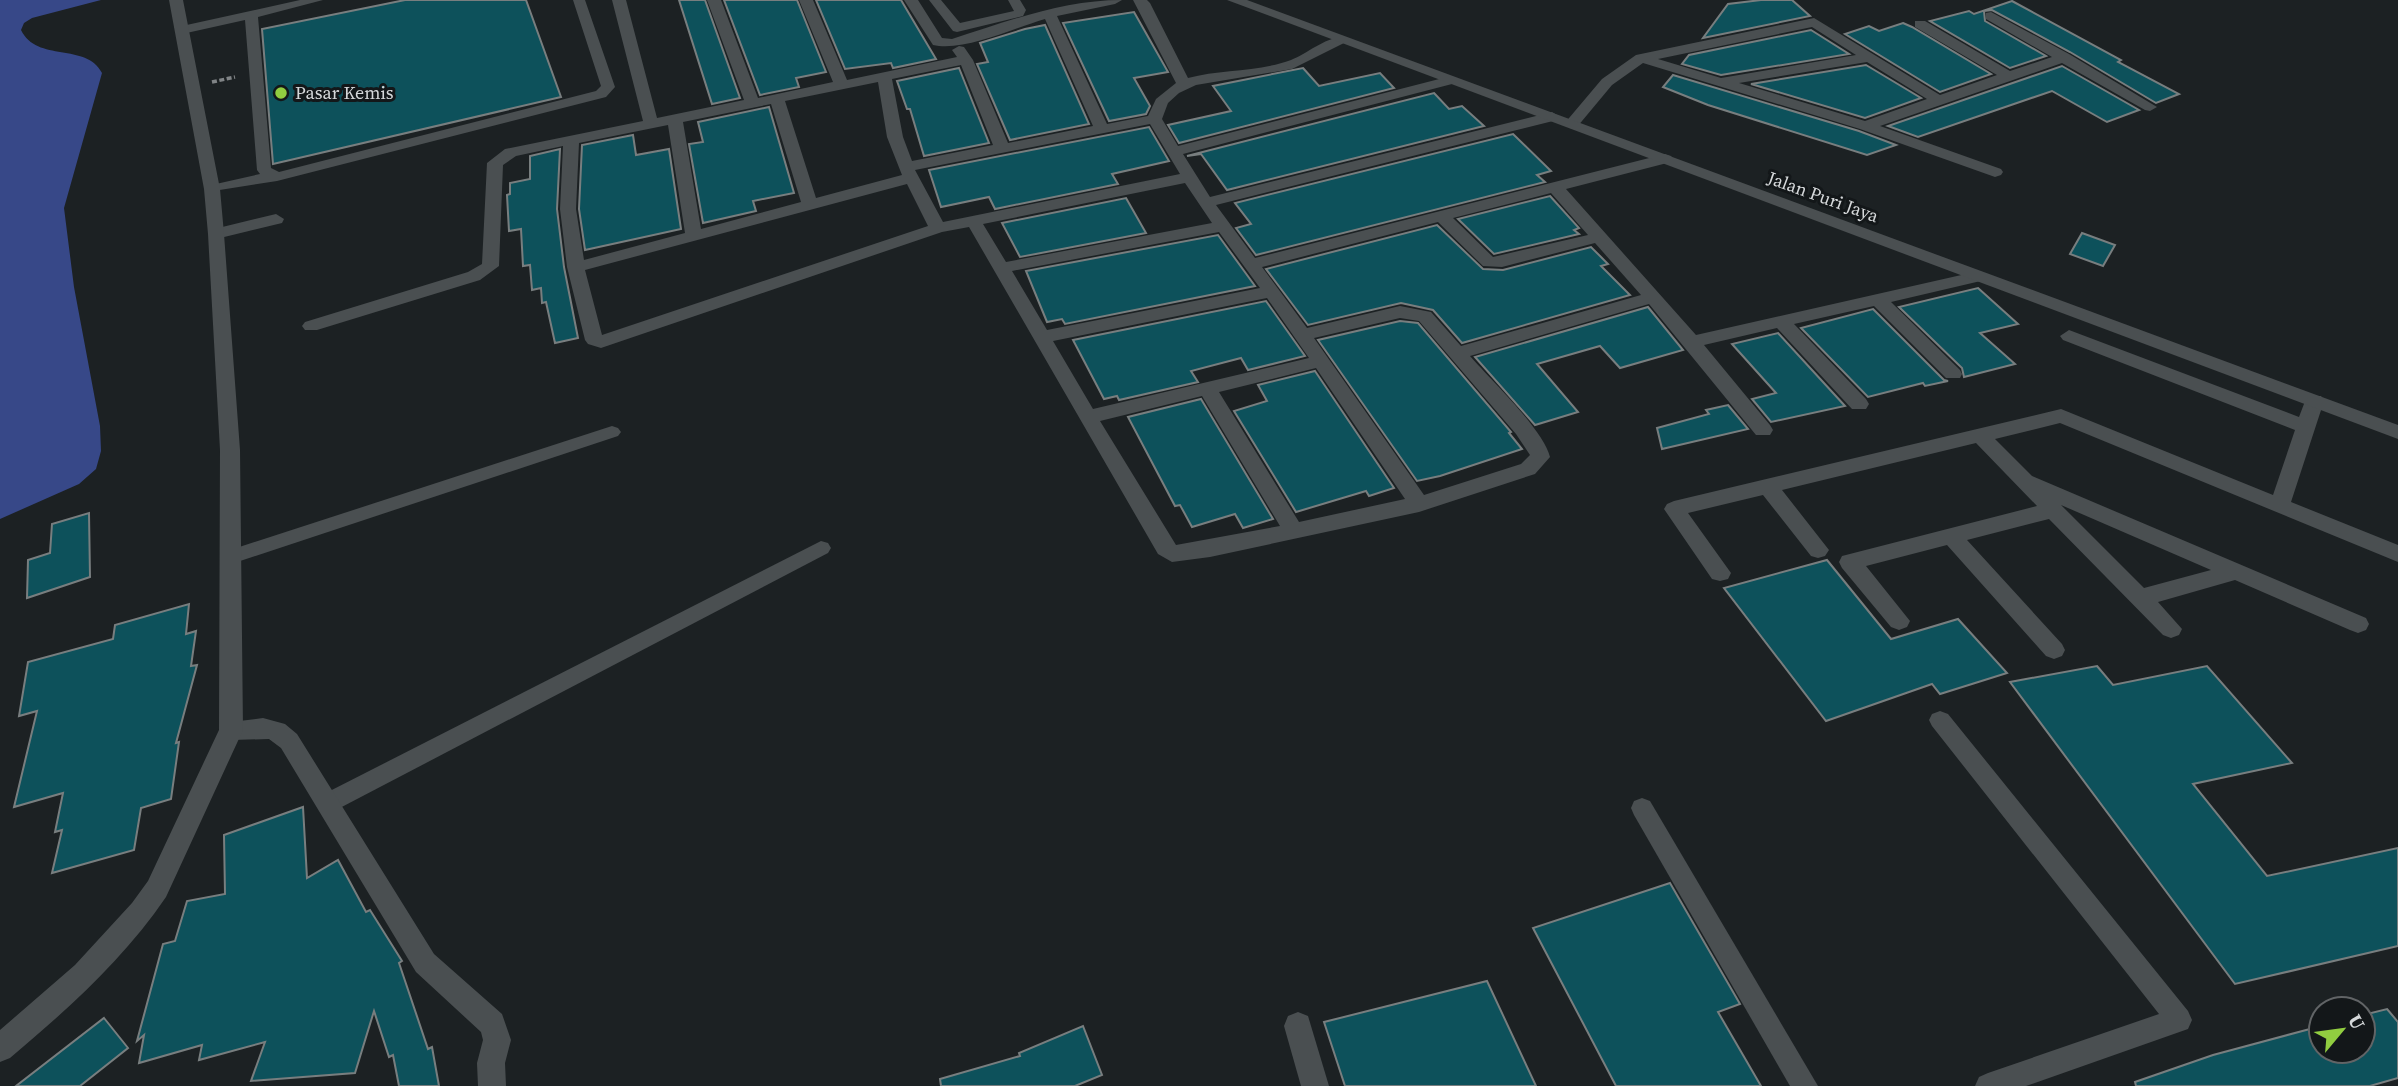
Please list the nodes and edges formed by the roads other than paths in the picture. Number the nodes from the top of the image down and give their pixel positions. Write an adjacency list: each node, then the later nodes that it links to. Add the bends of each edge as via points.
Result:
1 (176, 0): 18 (street)
2 (317, 0): 15 (lane)
3 (579, 0): 48 (lane, via 607,87 601,94 284,177)
4 (620, 0): 39 (street)
5 (714, 0): 33 (street)
6 (823, 0): 13 (street)
7 (911, 0): 20 (street, via 938,42)
8 (935, 0): 9 (lane, via 957,28 1019,13)
9 (1014, 0)
10 (1115, 0): 14 (street)
11 (1140, 0): 30 (street)
12 (1234, 0): 19 (street, Jalan Puri Jaya)
13 (807, 1): 29 (street)
14 (1049, 13): 20 (street); 41 (street)
15 (251, 14): 18 (lane); 48 (lane, via 264,170)
16 (1991, 16): 22 (street)
17 (1920, 24): 26 (street)
18 (182, 30): 51 (street)
19 (1341, 41): 27 (street, Jalan Puri Jaya); 30 (street, via 1284,67 1209,76)
20 (953, 43): 24 (street)
21 (1869, 57): 23 (street, via 1814,22); 28 (street); 32 (street)
22 (2064, 57): 26 (street); 34 (street)
23 (1641, 58): 28 (street); 36 (street, via 1607,82)
24 (966, 60): 25 (street); 43 (street)
25 (884, 76): 29 (street); 47 (street, via 895,137)
26 (2008, 76): 32 (street)
27 (1447, 81): 35 (street, Jalan Puri Jaya); 44 (street)
28 (1722, 82): 40 (street)
29 (841, 83): 31 (street)
30 (1184, 85): 37 (street, via 1163,98)
31 (776, 97): 33 (street); 53 (street)
32 (1940, 101): 40 (street)
33 (752, 102): 38 (street)
34 (2150, 107)
35 (1552, 117): 36 (street, Jalan Puri Jaya); 52 (street)
36 (1578, 117): 45 (street, Jalan Puri Jaya)
37 (1154, 118): 41 (street); 44 (street)
38 (675, 119): 39 (street); 60 (street)
39 (651, 124): 42 (street)
40 (1865, 126): 46 (street)
41 (1101, 128): 43 (street)
42 (571, 141): 63 (street, via 568,209); 70 (street, via 511,152 495,163 491,266 474,276)
43 (1002, 148): 47 (street)
44 (1173, 152): 49 (street)
45 (1665, 159): 50 (street); 65 (street, Jalan Puri Jaya)
46 (1995, 172)
47 (909, 173): 53 (street); 58 (street)
48 (271, 176): 51 (lane)
49 (1190, 177): 52 (street); 56 (street)
50 (1554, 186): 54 (street); 61 (street)
51 (212, 189): 59 (street)
52 (1206, 203): 57 (street)
53 (810, 205): 60 (street)
54 (1441, 216): 61 (street, via 1482,258 1494,263); 62 (street)
55 (276, 219): 59 (street)
56 (973, 220): 58 (street); 64 (street)
57 (1223, 226): 62 (street); 64 (street)
58 (938, 228): 63 (street, via 601,342 594,340)
59 (216, 234): 97 (street, via 230,450)
60 (694, 236): 63 (street)
61 (1600, 237): 67 (street)
62 (1252, 264): 66 (street)
63 (576, 267)
64 (1002, 268): 73 (street)
65 (1979, 276): 68 (street); 79 (street, Jalan Puri Jaya)
66 (1272, 291): 71 (street); 73 (street)
67 (1653, 297): 74 (street); 75 (street)
68 (1880, 300): 69 (street); 77 (street)
69 (1782, 323): 74 (street); 80 (street)
70 (312, 326)
71 (1303, 335): 75 (street, via 1407,311 1425,316); 76 (street)
72 (2069, 336): 82 (street)
73 (1041, 337): 81 (street)
74 (1692, 342): 83 (street)
75 (1457, 353): 89 (street, via 1533,441 1540,457 1528,469)
76 (1321, 361): 78 (street); 89 (street)
77 (1952, 374)
78 (1207, 388): 81 (street); 92 (street)
79 (2314, 401): 82 (street); 85 (street, Jalan Puri Jaya)
80 (1859, 404)
81 (1088, 416): 92 (street, via 1168,552 1210,549)
82 (2306, 427): 90 (street)
83 (1763, 430)
84 (612, 432): 97 (lane)
85 (2398, 432)
86 (1980, 436): 87 (street); 88 (street); 90 (street, via 2061,416)
87 (2024, 481): 91 (street); 98 (street)
88 (1768, 487): 95 (street); 99 (street, via 1674,509)
89 (1419, 503): 92 (street)
90 (2280, 506): 96 (street)
91 (2053, 510): 93 (street); 100 (street)
92 (1294, 531)
93 (1951, 536): 101 (street, via 1850,562); 104 (street)
94 (821, 548): 107 (lane)
95 (1818, 550)
96 (2398, 554)
97 (231, 557): 106 (street)
98 (2235, 572): 100 (street); 102 (street)
99 (1720, 573)
100 (2140, 598): 103 (street)
101 (1899, 621)
102 (2358, 624)
103 (2171, 629)
104 (2054, 650)
105 (1940, 720): 114 (lane, via 2179,1020)
106 (232, 730): 107 (street, via 273,728 282,732); 110 (street, via 148,904 80,979)
107 (328, 803): 111 (street, via 425,963 492,1024 497,1040)
108 (1642, 808): 113 (lane)
109 (1298, 1026): 112 (street)
110 (0, 1048)
111 (492, 1086)
112 (1315, 1086)
113 (1805, 1086)
114 (1988, 1086)

